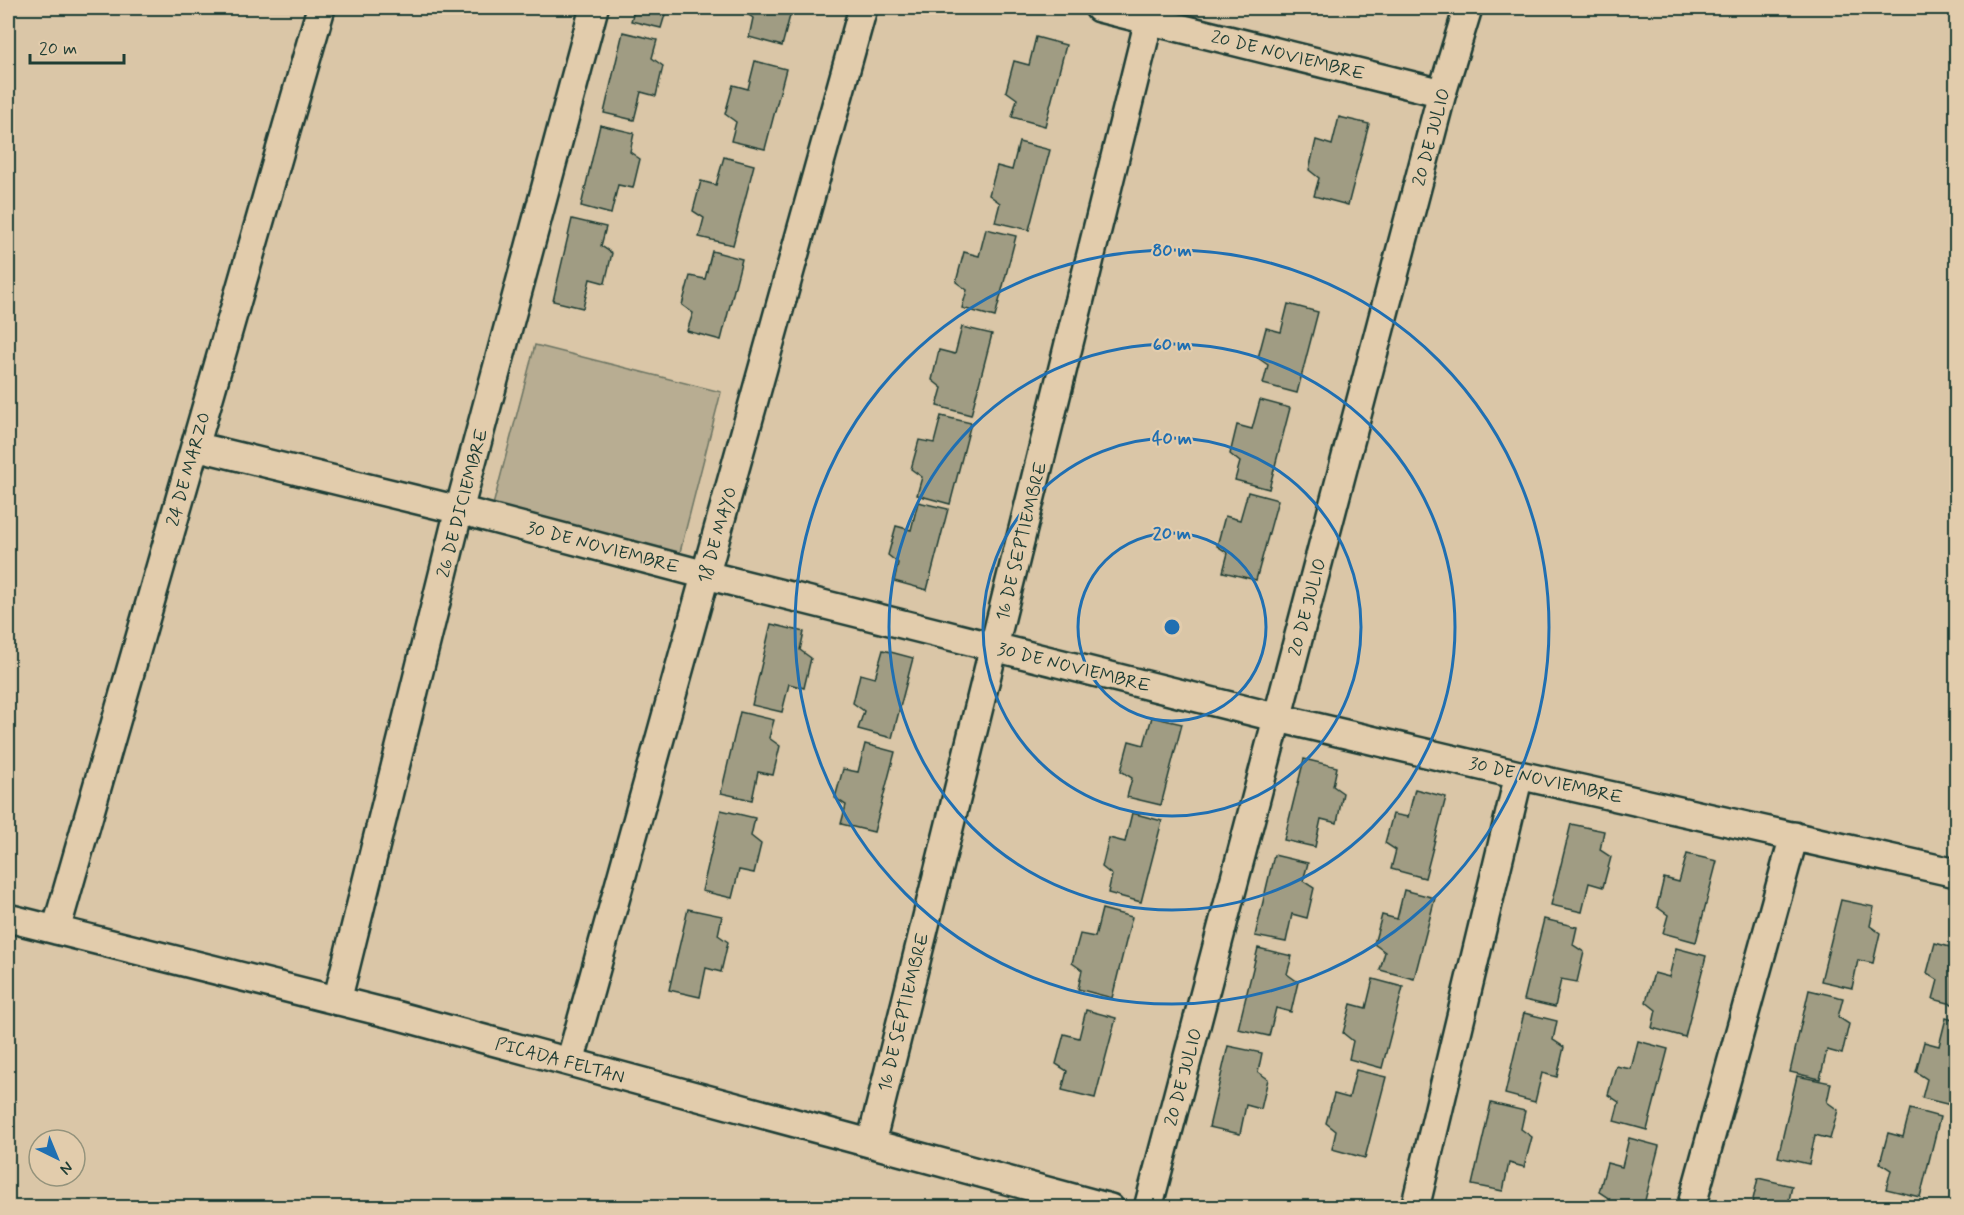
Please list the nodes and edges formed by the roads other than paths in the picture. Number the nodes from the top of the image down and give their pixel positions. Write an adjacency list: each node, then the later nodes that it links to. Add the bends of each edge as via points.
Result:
1 (321, 8): 8 (street, 24 DE MARZO)
2 (594, 8): 9 (street, 26 DE DICIEMBRE)
3 (862, 8): 10 (street, 18 DE MAYO)
4 (1099, 8): 6 (street, 20 DE NOVIEMBRE)
5 (1468, 8): 7 (street, 20 DE JULIO)
6 (1150, 14): 7 (street, 20 DE NOVIEMBRE); 11 (street, 16 DE SEPTIEMBRE)
7 (1442, 93): 12 (street, 20 DE JULIO)
8 (195, 446): 9 (street, 30 DE NOVIEMBRE); 17 (street, 24 DE MARZO)
9 (459, 510): 10 (street, 30 DE NOVIEMBRE); 18 (street, 26 DE DICIEMBRE)
10 (706, 575): 11 (street, 30 DE NOVIEMBRE); 19 (street, 18 DE MAYO)
11 (994, 648): 12 (street, 30 DE NOVIEMBRE); 20 (street, 16 DE SEPTIEMBRE)
12 (1278, 718): 13 (street, 30 DE NOVIEMBRE); 22 (street, 20 DE JULIO)
13 (1519, 775): 14 (street, 30 DE NOVIEMBRE); 23 (street)
14 (1794, 836): 15 (street, 30 DE NOVIEMBRE); 24 (street)
15 (1956, 873)
16 (8, 918): 17 (street, PICADA FELTAN)
17 (56, 930): 18 (street, PICADA FELTAN)
18 (337, 1001): 19 (street, PICADA FELTAN)
19 (570, 1062): 20 (street, PICADA FELTAN)
20 (871, 1143): 21 (street, PICADA FELTAN)
21 (1110, 1208)
22 (1148, 1208)
23 (1415, 1208)
24 (1691, 1208)

